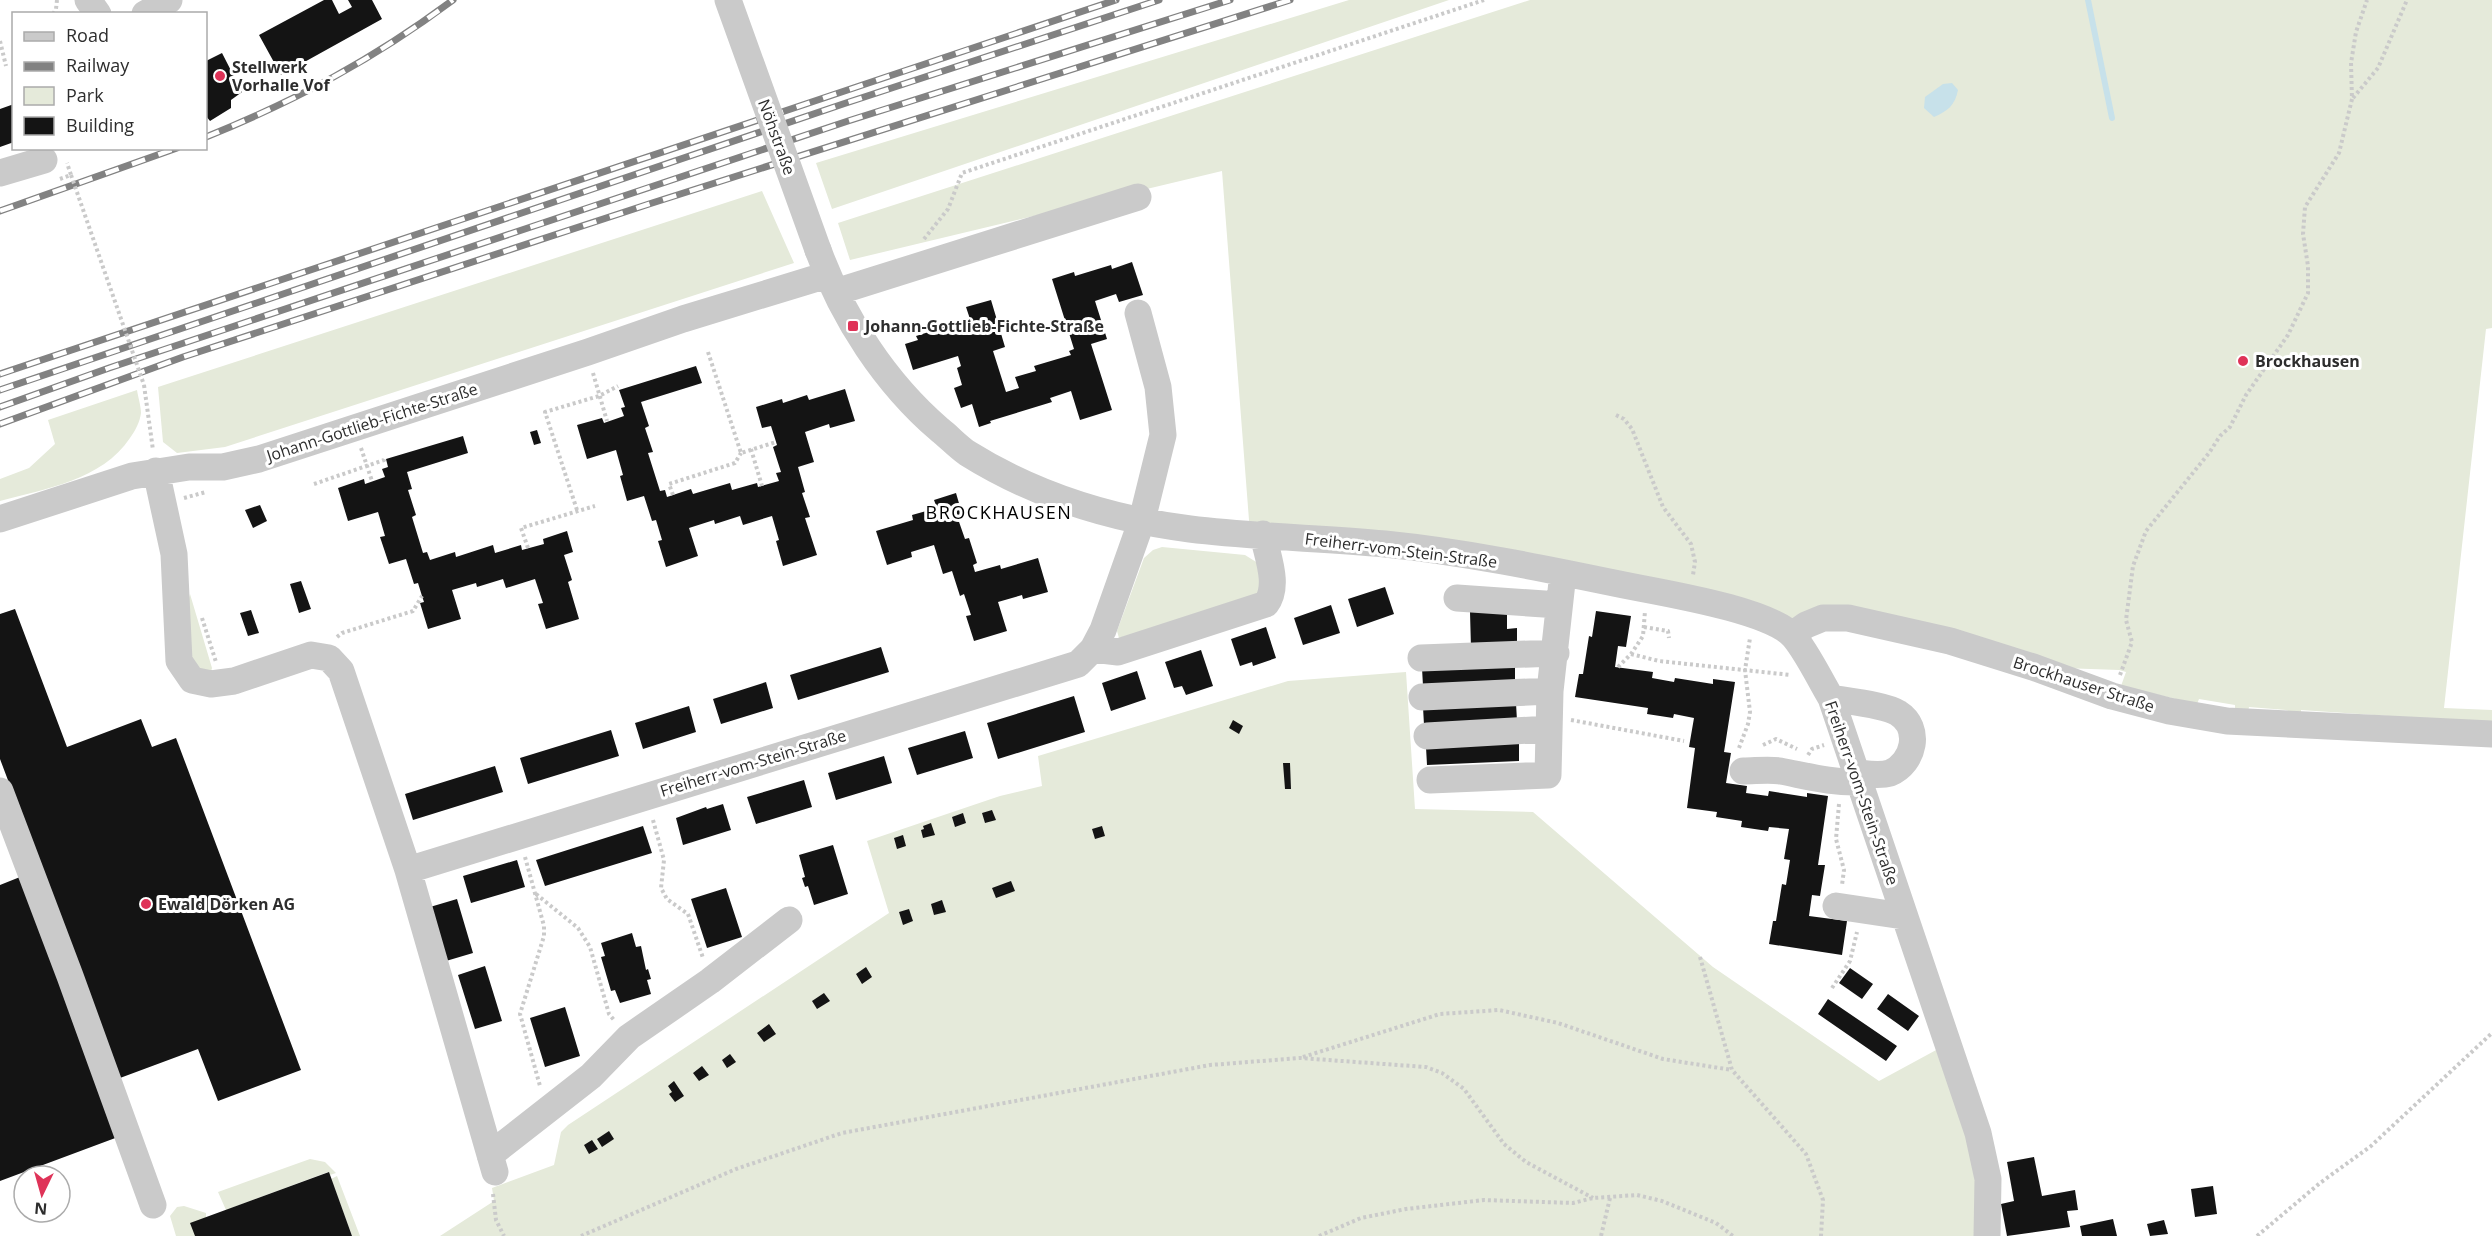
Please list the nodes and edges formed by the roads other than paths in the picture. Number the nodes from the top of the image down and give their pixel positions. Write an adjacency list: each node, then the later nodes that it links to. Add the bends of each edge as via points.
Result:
1 (169, 0): 3 (street)
2 (728, 0): 7 (street, Nöhstraße, bridge)
3 (148, 12)
4 (44, 160): 5 (street)
5 (0, 173)
6 (1138, 197): 7 (street, Johann-Gottlieb-Fichte-Straße)
7 (827, 272): 9 (street, Johann-Gottlieb-Fichte-Straße, via 259,459 223,467); 11 (street, Freiherr-vom-Stein-Straße, via 853,326 914,407 965,452 1038,489 1085,507)
8 (1138, 313): 11 (street, via 1158,387 1163,435)
9 (144, 473): 10 (street, Johann-Gottlieb-Fichte-Straße); 29 (street, via 174,554 179,661 192,680 211,684 234,681 311,655 329,658 341,671)
10 (0, 519)
11 (1142, 520): 12 (street, Freiherr-vom-Stein-Straße, via 1189,529); 17 (street)
12 (1263, 534): 13 (street, Freiherr-vom-Stein-Straße, via 1443,552); 17 (street, via 1272,582 1272,595 1266,604 1118,652)
13 (1563, 573): 15 (street); 16 (street, Freiherr-vom-Stein-Straße, via 1709,603 1762,618)
14 (1457, 598): 15 (street)
15 (1559, 605): 18 (street)
16 (1792, 635): 20 (street, Freiherr-vom-Stein-Straße); 23 (street, Brockhauser Straße, via 1822,618 1848,618 1950,641 2112,696 2181,713 2228,721)
17 (1094, 649): 29 (street, Freiherr-vom-Stein-Straße, via 1078,664)
18 (1556, 653): 19 (street); 22 (street)
19 (1421, 658)
20 (1824, 687): 27 (street, Freiherr-vom-Stein-Straße); 27 (street, via 1897,712 1908,721 1912,733 1909,755 1901,766)
21 (1422, 697): 22 (street)
22 (1550, 712): 24 (street); 26 (street, via 1548,775)
23 (2492, 735)
24 (1427, 736)
25 (1741, 760): 27 (street, via 1778,771)
26 (1430, 780)
27 (1852, 783): 31 (street, Freiherr-vom-Stein-Straße)
28 (0, 791): 33 (street)
29 (408, 870): 32 (street, via 492,1163 546,1110 591,1076 628,1037)
30 (1836, 906): 31 (street)
31 (1903, 916): 34 (street, Freiherr-vom-Stein-Straße, via 1978,1133 1988,1179)
32 (789, 920)
33 (153, 1205)
34 (1987, 1236)

